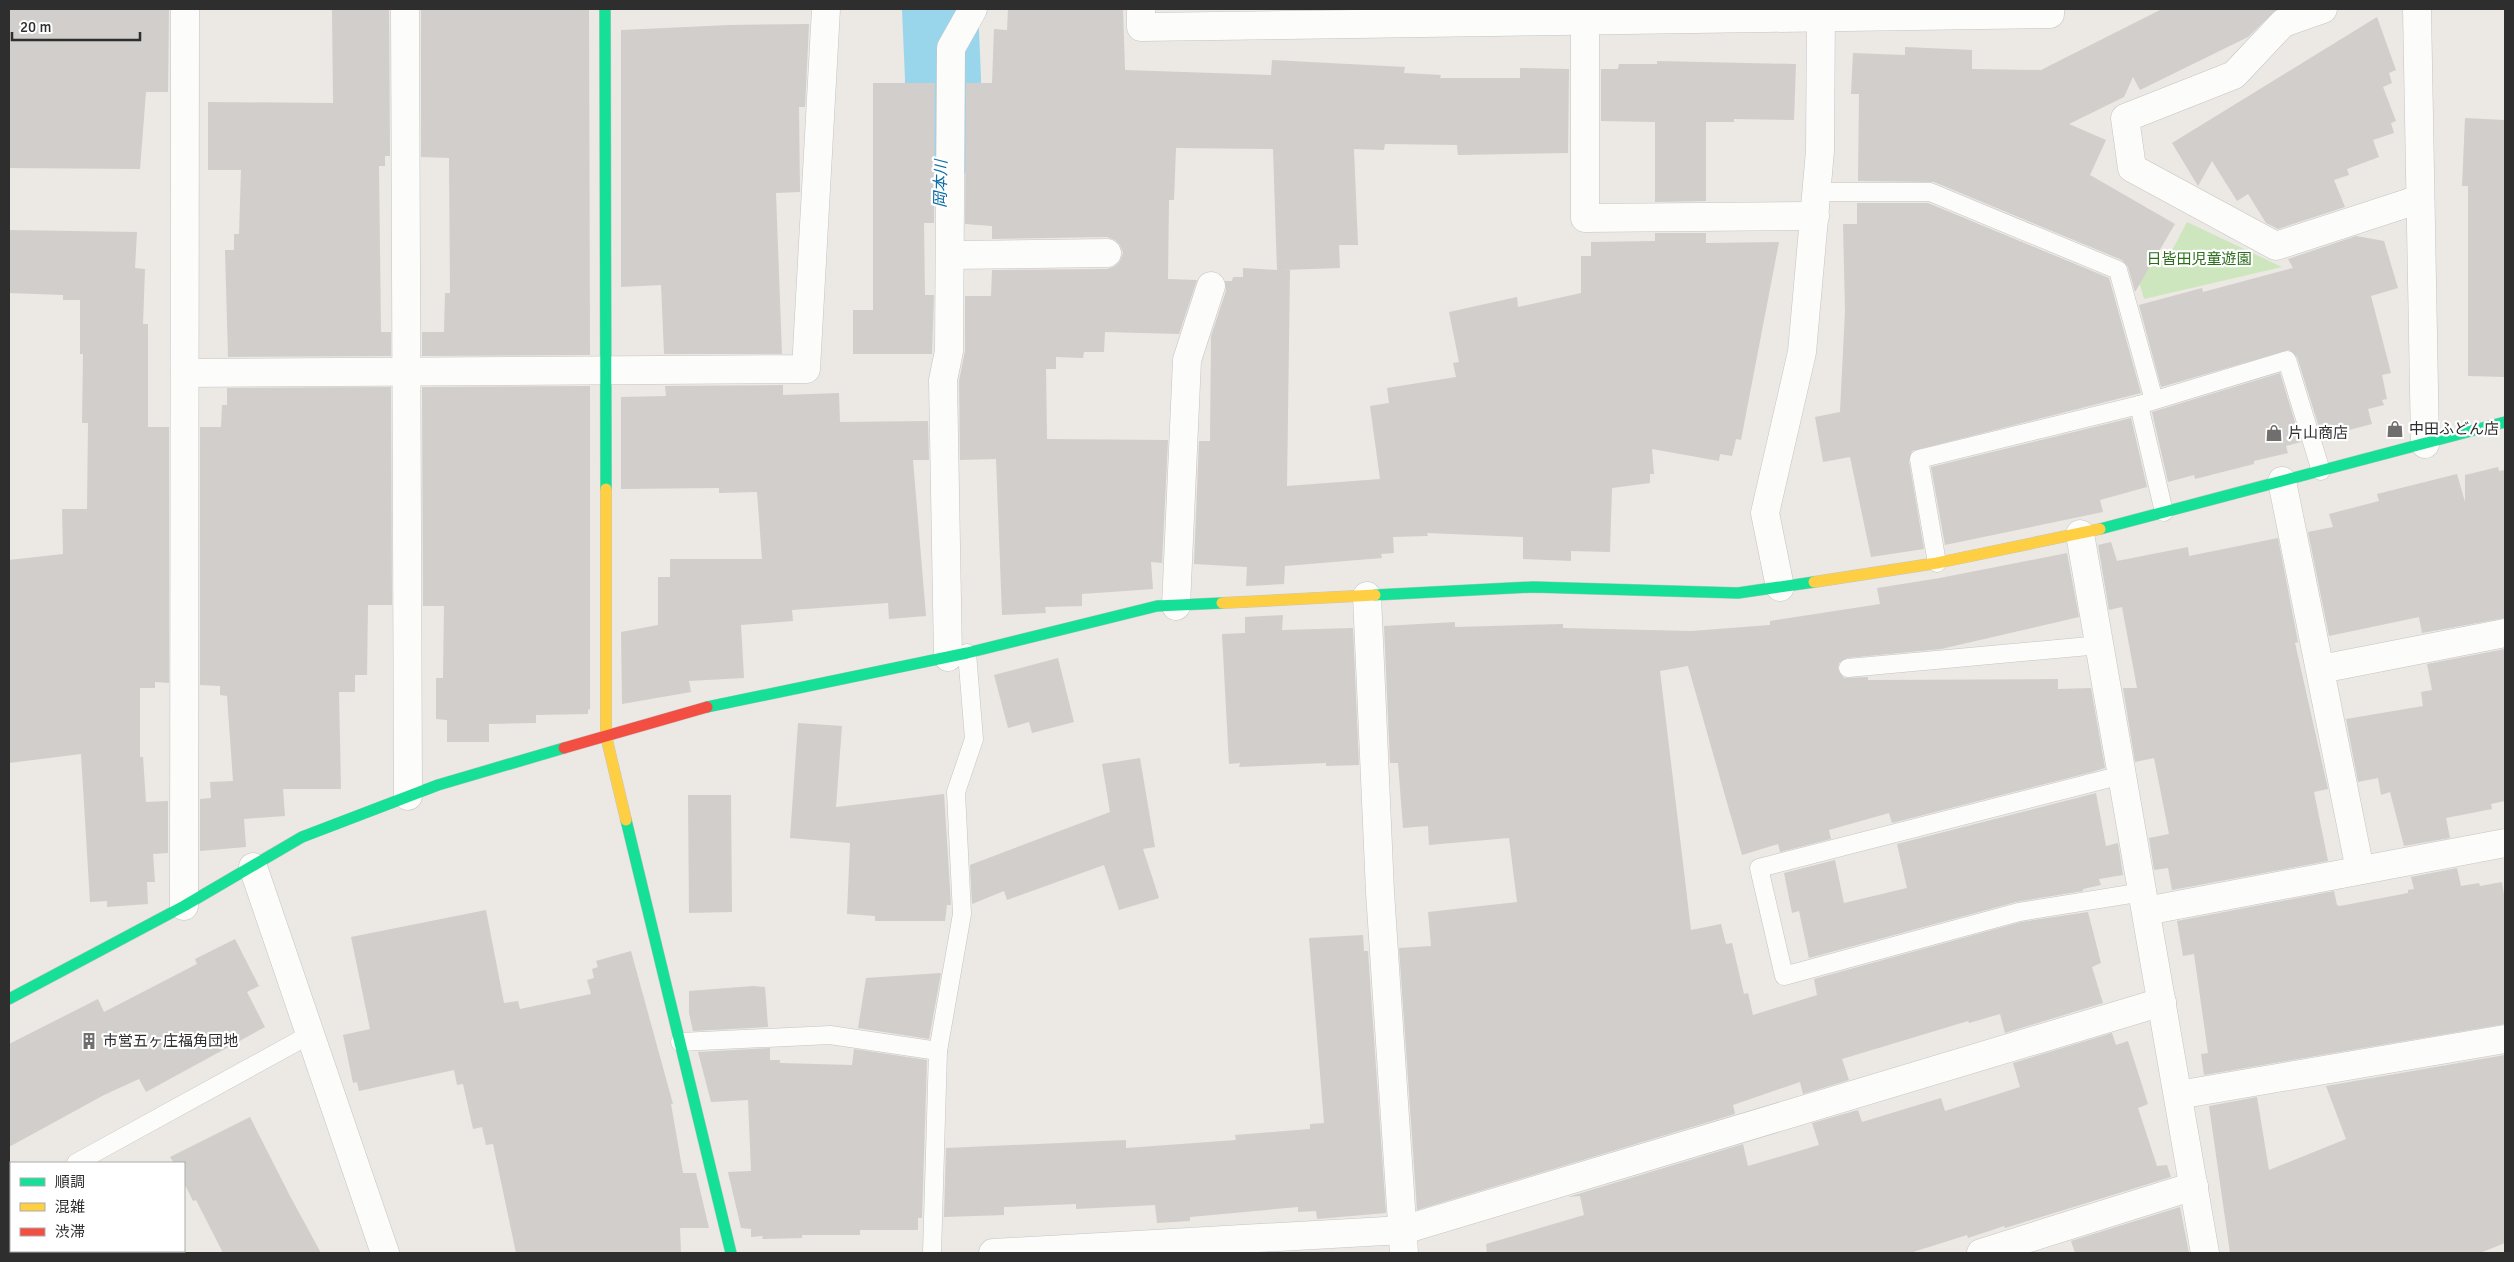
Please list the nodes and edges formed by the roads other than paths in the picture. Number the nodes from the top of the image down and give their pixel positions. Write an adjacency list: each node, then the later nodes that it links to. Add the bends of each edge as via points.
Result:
1 (185, 9): 20 (street)
2 (405, 9): 19 (street)
3 (605, 9): 18 (street)
4 (826, 9): 18 (street, via 806,369)
5 (974, 9): 16 (street, via 951,48)
6 (1141, 9): 12 (street, via 1141,27)
7 (2050, 9): 10 (street, via 2050,14)
8 (2323, 9): 13 (street, via 2283,23 2234,75 2125,118 2132,168 2276,246)
9 (2417, 9): 13 (street)
10 (1821, 13): 11 (street); 14 (street, via 1820,151)
11 (1585, 15): 12 (street); 14 (street, via 1585,218)
12 (1362, 16)
13 (2420, 200): 23 (street)
14 (1816, 204): 21 (lane, via 1930,192 2118,270); 29 (street, via 1802,352 1765,513)
15 (1106, 253): 16 (street)
16 (950, 255): 34 (street, via 949,351 943,380)
17 (1211, 286): 31 (street, via 1187,360)
18 (606, 371): 19 (street); 37 (street)
19 (406, 372): 20 (street); 39 (street)
20 (185, 373): 44 (street)
21 (2147, 402): 24 (lane, via 2286,360); 26 (lane); 28 (lane, via 1919,459)
22 (2505, 422): 23 (street)
23 (2425, 444): 24 (street)
24 (2321, 472): 25 (street)
25 (2282, 481): 26 (street); 36 (street)
26 (2164, 512): 27 (street)
27 (2080, 534): 28 (street); 33 (street)
28 (1937, 563): 29 (street)
29 (1780, 587): 30 (street, via 1738,593 1533,587)
30 (1367, 596): 31 (street); 54 (street, via 1380,892)
31 (1176, 606): 34 (street, via 1157,606)
32 (2505, 633): 36 (street)
33 (2100, 645): 35 (lane); 38 (street)
34 (957, 655): 37 (street, via 690,711); 50 (lane, via 974,739 956,792 962,914)
35 (1848, 668)
36 (2321, 669): 42 (street)
37 (606, 736): 39 (street); 49 (street)
38 (2122, 775): 43 (street); 43 (lane, via 1759,868 1784,976 2019,912)
39 (408, 796): 41 (street, via 302,837)
40 (2505, 843): 42 (street)
41 (253, 867): 44 (street); 47 (street)
42 (2360, 870): 43 (street)
43 (2144, 902): 46 (street)
44 (184, 906): 45 (street)
45 (9, 999)
46 (2162, 1002): 51 (street); 54 (street)
47 (309, 1034): 52 (lane); 55 (street)
48 (2505, 1039): 51 (street)
49 (680, 1042): 50 (lane, via 830,1035); 56 (street)
50 (938, 1051): 57 (lane)
51 (2178, 1095): 53 (street)
52 (78, 1162)
53 (2194, 1186): 59 (street); 60 (street)
54 (1404, 1242): 58 (street)
55 (385, 1253)
56 (731, 1253)
57 (932, 1253)
58 (993, 1253)
59 (1981, 1253)
60 (2205, 1253)

